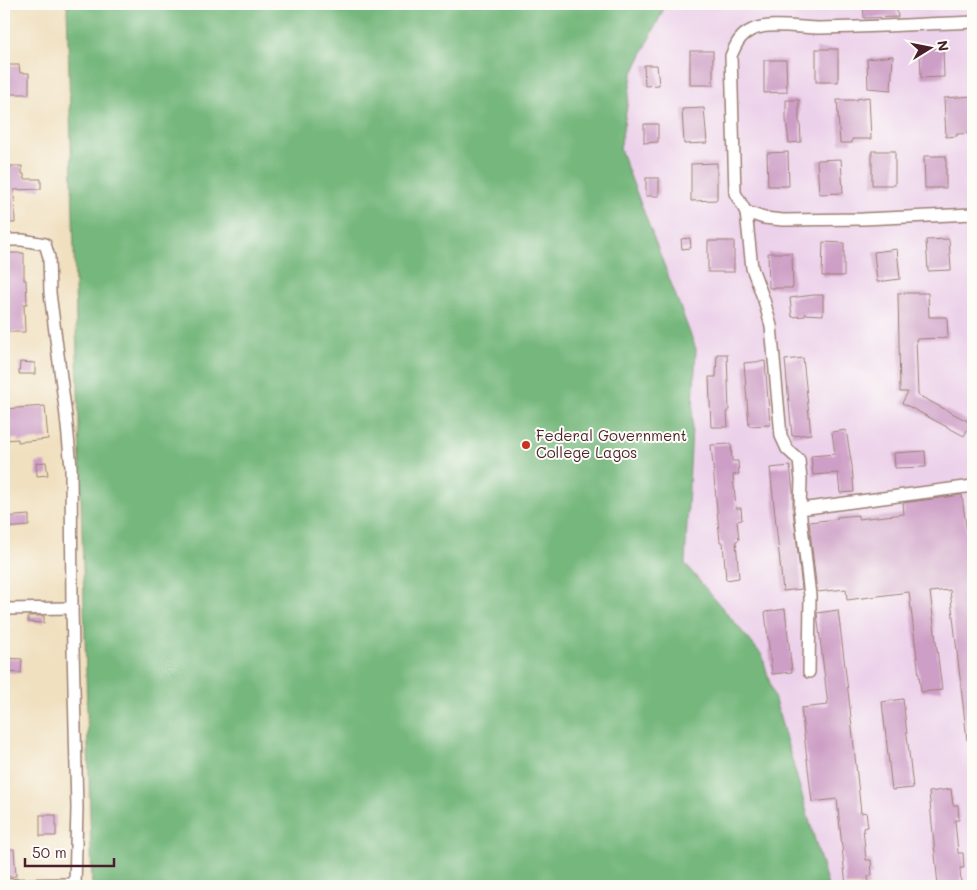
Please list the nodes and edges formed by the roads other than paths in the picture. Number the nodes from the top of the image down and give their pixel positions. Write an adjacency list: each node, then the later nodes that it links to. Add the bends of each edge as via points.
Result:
1 (973, 22): 2 (street, via 818,28 774,26 754,29 742,36 731,56 731,83 735,193)
2 (746, 212): 3 (street, via 783,220); 6 (street, via 752,268 771,326 781,436 787,449 799,460)
3 (973, 214)
4 (4, 240): 7 (street, via 46,244 50,258 50,292 71,467)
5 (973, 486): 6 (street)
6 (800, 509): 9 (street, via 810,596)
7 (72, 608): 8 (street); 11 (street, via 77,808)
8 (4, 609)
9 (809, 672)
10 (4, 885): 11 (street)
11 (74, 885)

